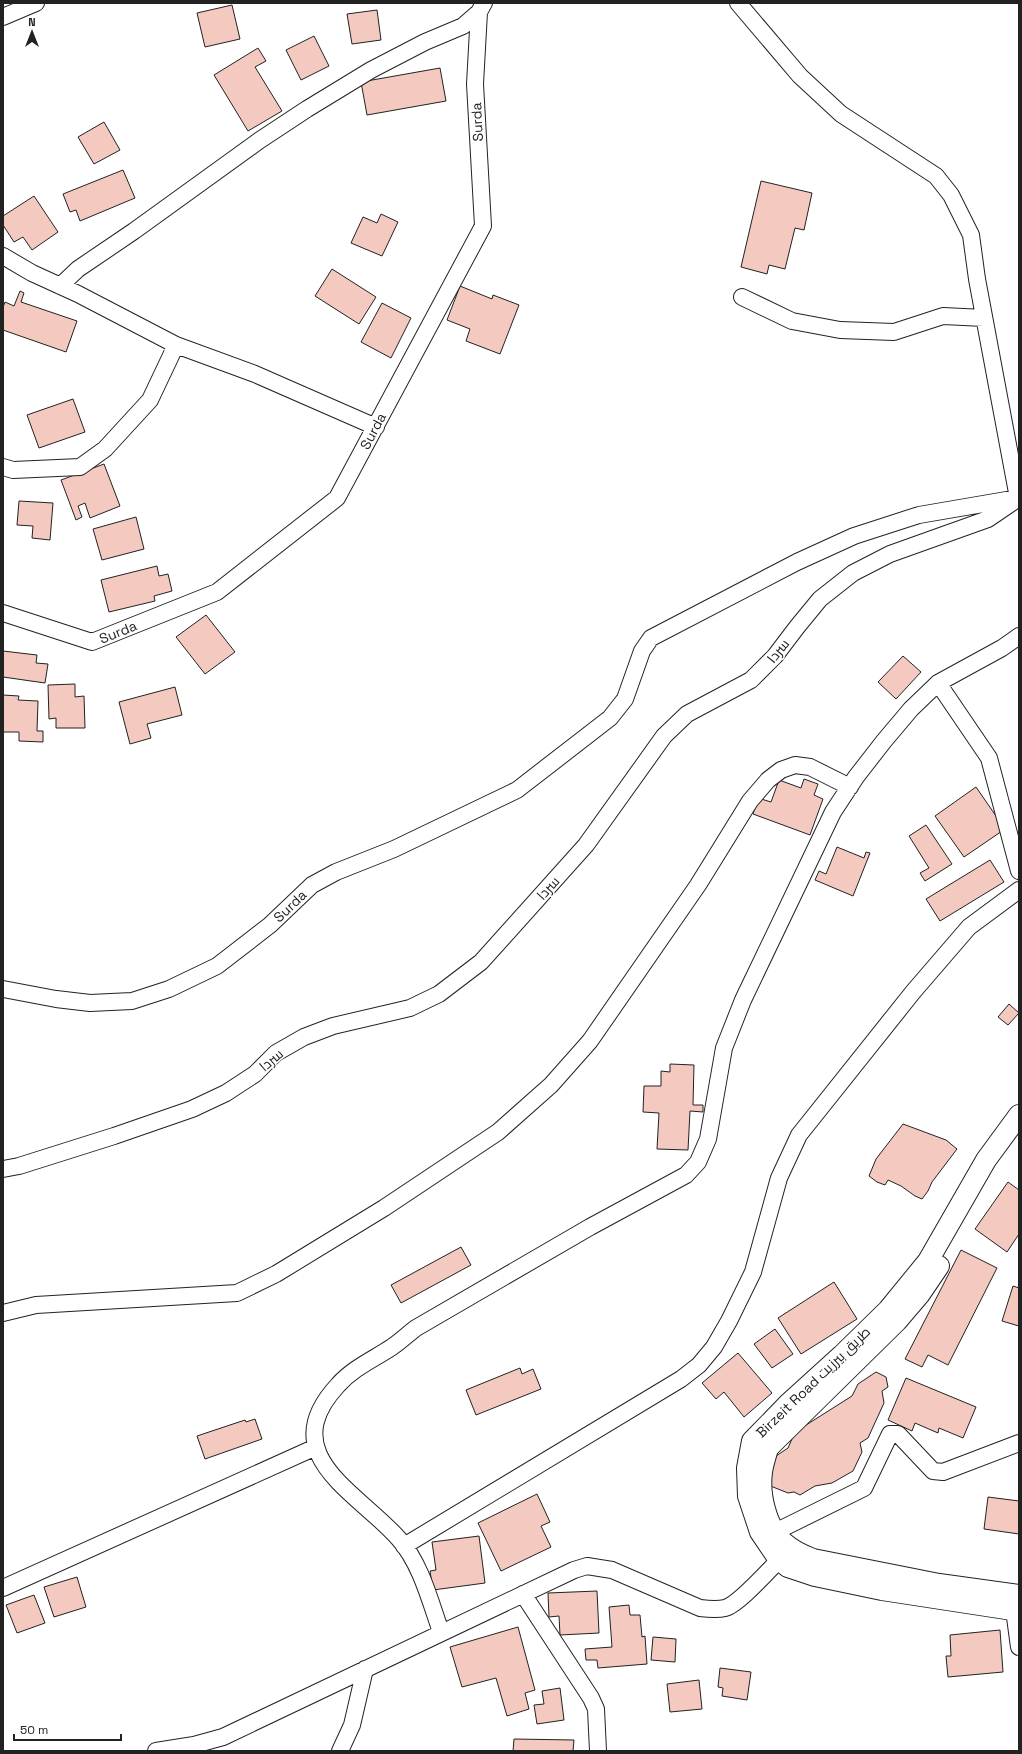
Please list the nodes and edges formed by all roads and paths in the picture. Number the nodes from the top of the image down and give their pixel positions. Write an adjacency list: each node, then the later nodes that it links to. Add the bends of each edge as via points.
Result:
1 (36, 3): 4 (street)
2 (738, 3): 8 (street, via 800,76 841,114 936,176 951,195 971,235)
3 (482, 7): 6 (street, via 463,26 370,70 260,140 78,268); 10 (street, Surda, via 475,84 483,226)
4 (3, 17)
5 (3, 256): 6 (street)
6 (60, 286): 9 (street)
7 (742, 297): 8 (street, via 792,321 840,330 894,332 943,316)
8 (984, 318): 12 (street)
9 (176, 345): 10 (street, via 255,374); 11 (street, via 150,400 105,449 80,467 12,470)
10 (376, 427): 13 (street, Surda, via 337,498 217,592 92,642)
11 (3, 467)
12 (1018, 498): 19 (street, Surda, via 919,515 854,536 797,562 651,638 642,651 624,699 610,718 566,753 505,797 312,885 270,925 217,966 169,989 132,1001 90,1003); 23 (street, سردا, via 988,519 890,554 865,566 820,599 776,656 751,680 688,714 664,736 586,845 481,962 438,994 410,1008 333,1026 304,1037 276,1053 255,1074 226,1093 192,1109 114,1136)
13 (3, 613)
14 (1019, 636): 15 (street)
15 (938, 683): 16 (street, via 911,708); 17 (street, via 989,758)
16 (850, 787): 24 (street, via 810,767 795,765 781,770 768,780 750,801 698,885 590,1042 551,1085 498,1132 384,1208 276,1274 237,1292 36,1305); 26 (street, via 833,812 743,1000 724,1048 708,1140 698,1162 686,1175 590,1227 423,1324 357,1369 338,1385 325,1404 316,1422)
17 (1019, 871)
18 (1019, 890): 28 (street, via 969,927 913,992 799,1135 779,1178 753,1272 729,1322 714,1347 699,1365 681,1379)
19 (3, 989)
20 (1019, 1116): 22 (main road, Birzeit Road طريق بيرزيت)
21 (1019, 1139): 22 (main road)
22 (993, 1163): 27 (main road, via 936,1272 920,1294 891,1327 768,1448 761,1482 766,1509); 29 (main road, Birzeit Road طريق بيرزيت, via 928,1262 883,1315 752,1441 747,1468 748,1496 760,1532)
23 (3, 1169)
24 (3, 1313)
25 (1019, 1443): 27 (street, via 943,1472 933,1471 898,1434 890,1434 864,1488)
26 (316, 1447): 28 (street, via 325,1467 338,1482); 30 (street)
27 (775, 1532): 29 (main road, via 783,1541)
28 (404, 1546): 33 (street, via 415,1563)
29 (785, 1554): 31 (street, via 736,1602 726,1608 700,1608 612,1570 588,1566); 32 (main road, via 799,1554 830,1564 939,1584)
30 (3, 1588)
31 (523, 1594): 33 (street); 38 (street, via 596,1708)
32 (1017, 1605): 34 (street)
33 (441, 1632): 35 (street)
34 (1019, 1647)
35 (365, 1669): 36 (street, via 223,1737); 37 (street, via 352,1725)
36 (156, 1751)
37 (340, 1751)
38 (598, 1751)

